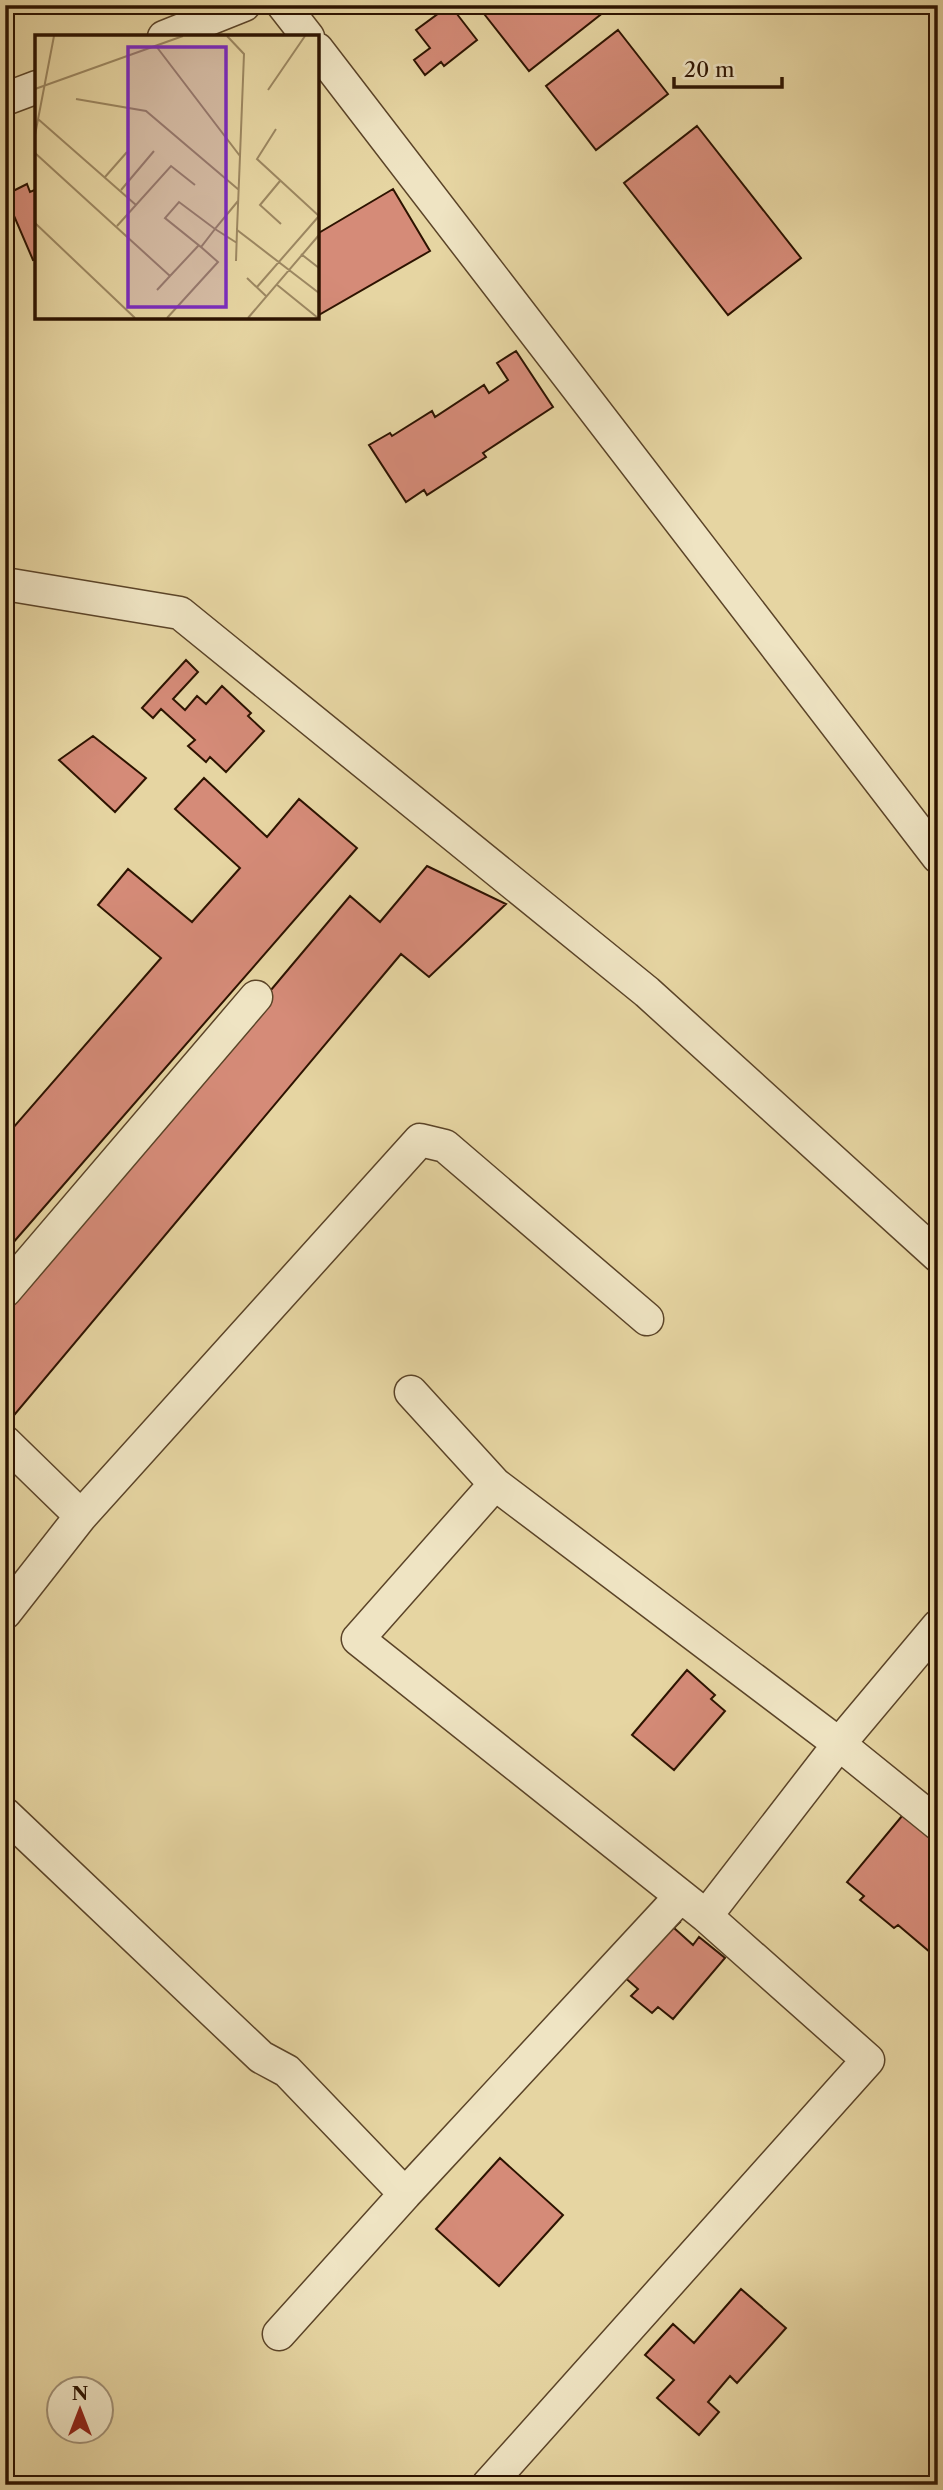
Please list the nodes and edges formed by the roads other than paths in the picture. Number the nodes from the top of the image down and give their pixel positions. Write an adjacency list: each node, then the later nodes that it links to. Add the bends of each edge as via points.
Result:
1 (244, 5): 3 (street)
2 (283, 5): 4 (street)
3 (169, 35)
4 (306, 35)
5 (318, 50): 9 (street)
6 (35, 88): 7 (street)
7 (5, 99)
8 (5, 584): 11 (street, via 180,613 648,992)
9 (938, 857)
10 (256, 997): 12 (street)
11 (938, 1256)
12 (5, 1290)
13 (648, 1319): 17 (street, via 445,1146 419,1140)
14 (411, 1392): 16 (street)
15 (5, 1441): 17 (street)
16 (495, 1484): 20 (street); 23 (street, via 358,1639)
17 (81, 1516): 18 (street)
18 (5, 1613)
19 (938, 1626): 20 (street)
20 (839, 1744): 22 (street); 24 (street)
21 (5, 1814): 25 (street, via 261,2057 287,2071)
22 (938, 1824)
23 (681, 1896): 24 (street); 25 (street)
24 (706, 1916): 27 (street, via 867,2060)
25 (405, 2194): 26 (street)
26 (279, 2334)
27 (488, 2485)

